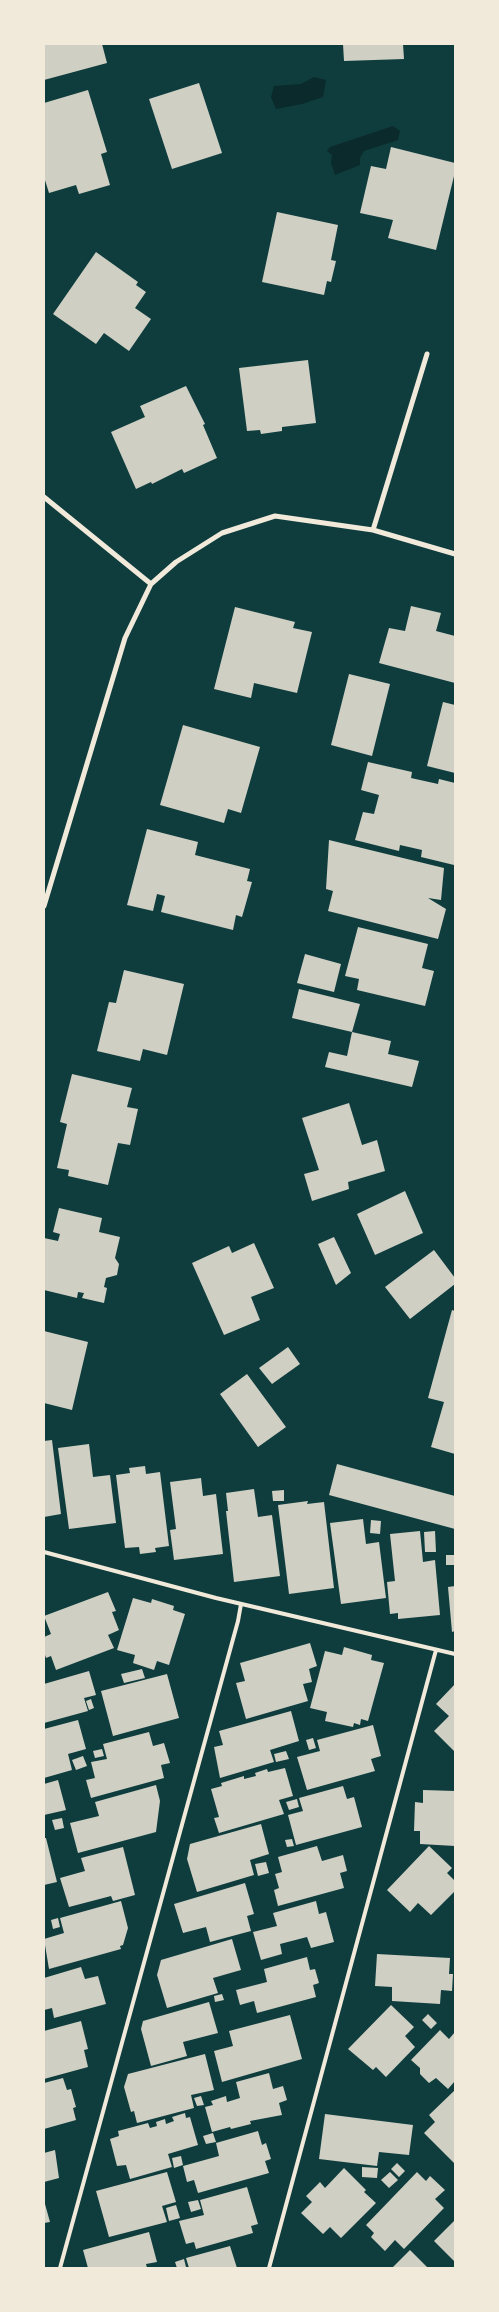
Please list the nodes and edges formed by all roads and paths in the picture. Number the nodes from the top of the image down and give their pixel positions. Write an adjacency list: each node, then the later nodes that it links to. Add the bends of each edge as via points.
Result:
1 (427, 354): 3 (street)
2 (44, 497): 5 (street)
3 (373, 530): 4 (street); 5 (street, via 275,516 222,533 176,562)
4 (455, 554)
5 (151, 584): 6 (street, via 126,638)
6 (44, 906)
7 (44, 1552): 8 (lane)
8 (241, 1604): 9 (lane); 11 (lane)
9 (436, 1650): 10 (lane); 12 (lane)
10 (455, 1654)
11 (60, 2268)
12 (269, 2268)

